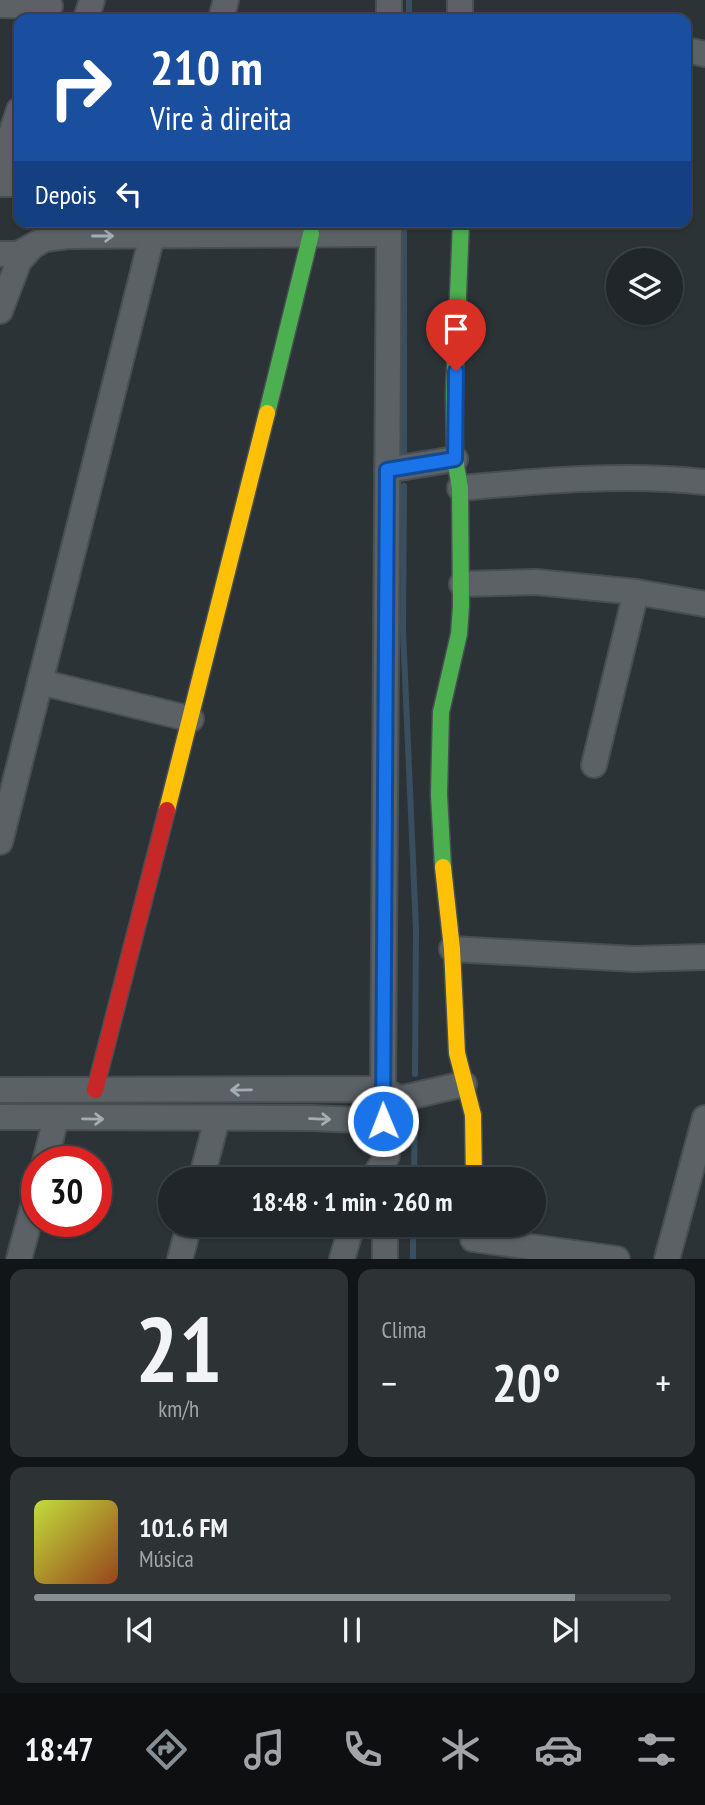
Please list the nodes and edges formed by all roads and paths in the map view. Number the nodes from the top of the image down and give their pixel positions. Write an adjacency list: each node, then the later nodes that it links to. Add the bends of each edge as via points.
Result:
1 (0, 5): 2 (street)
2 (49, 8)
3 (14, 125): 4 (street)
4 (0, 168)
5 (388, 228): 7 (street); 13 (street)
6 (461, 228): 12 (street)
7 (311, 234): 8 (street); 20 (street)
8 (152, 236): 9 (street, one-way to 8); 19 (street)
9 (37, 239): 10 (street, via 18,254); 11 (street, via 19,261)
10 (0, 254)
11 (0, 311)
12 (455, 459): 13 (street); 15 (street)
13 (397, 468): 28 (street)
14 (705, 481): 15 (street, via 581,480)
15 (460, 488): 16 (street)
16 (462, 584): 17 (street, via 536,582); 23 (street, via 459,634 441,712 439,795)
17 (636, 592): 18 (street); 21 (street)
18 (705, 604)
19 (40, 682): 20 (street); 22 (street)
20 (191, 719): 27 (street)
21 (594, 765)
22 (0, 842)
23 (452, 949): 24 (street, via 634,959); 25 (street, via 454,1036)
24 (705, 957)
25 (464, 1084): 28 (street, via 424,1094); 37 (street, via 474,1126)
26 (0, 1090): 27 (street)
27 (95, 1090): 28 (street, one-way to 27)
28 (391, 1094): 33 (street)
29 (0, 1117): 30 (street)
30 (56, 1118): 32 (street, one-way to 32); 34 (street)
31 (705, 1118): 48 (street)
32 (217, 1119): 33 (street, one-way to 33); 35 (street)
33 (383, 1121): 36 (street)
34 (49, 1146)
35 (204, 1167)
36 (387, 1167)
37 (474, 1167)
38 (25, 1237): 43 (street)
39 (186, 1237): 44 (street)
40 (348, 1237): 45 (street)
41 (386, 1237): 46 (street)
42 (473, 1241): 47 (street)
43 (19, 1259)
44 (180, 1259)
45 (342, 1259)
46 (385, 1259)
47 (617, 1259)
48 (667, 1259)

